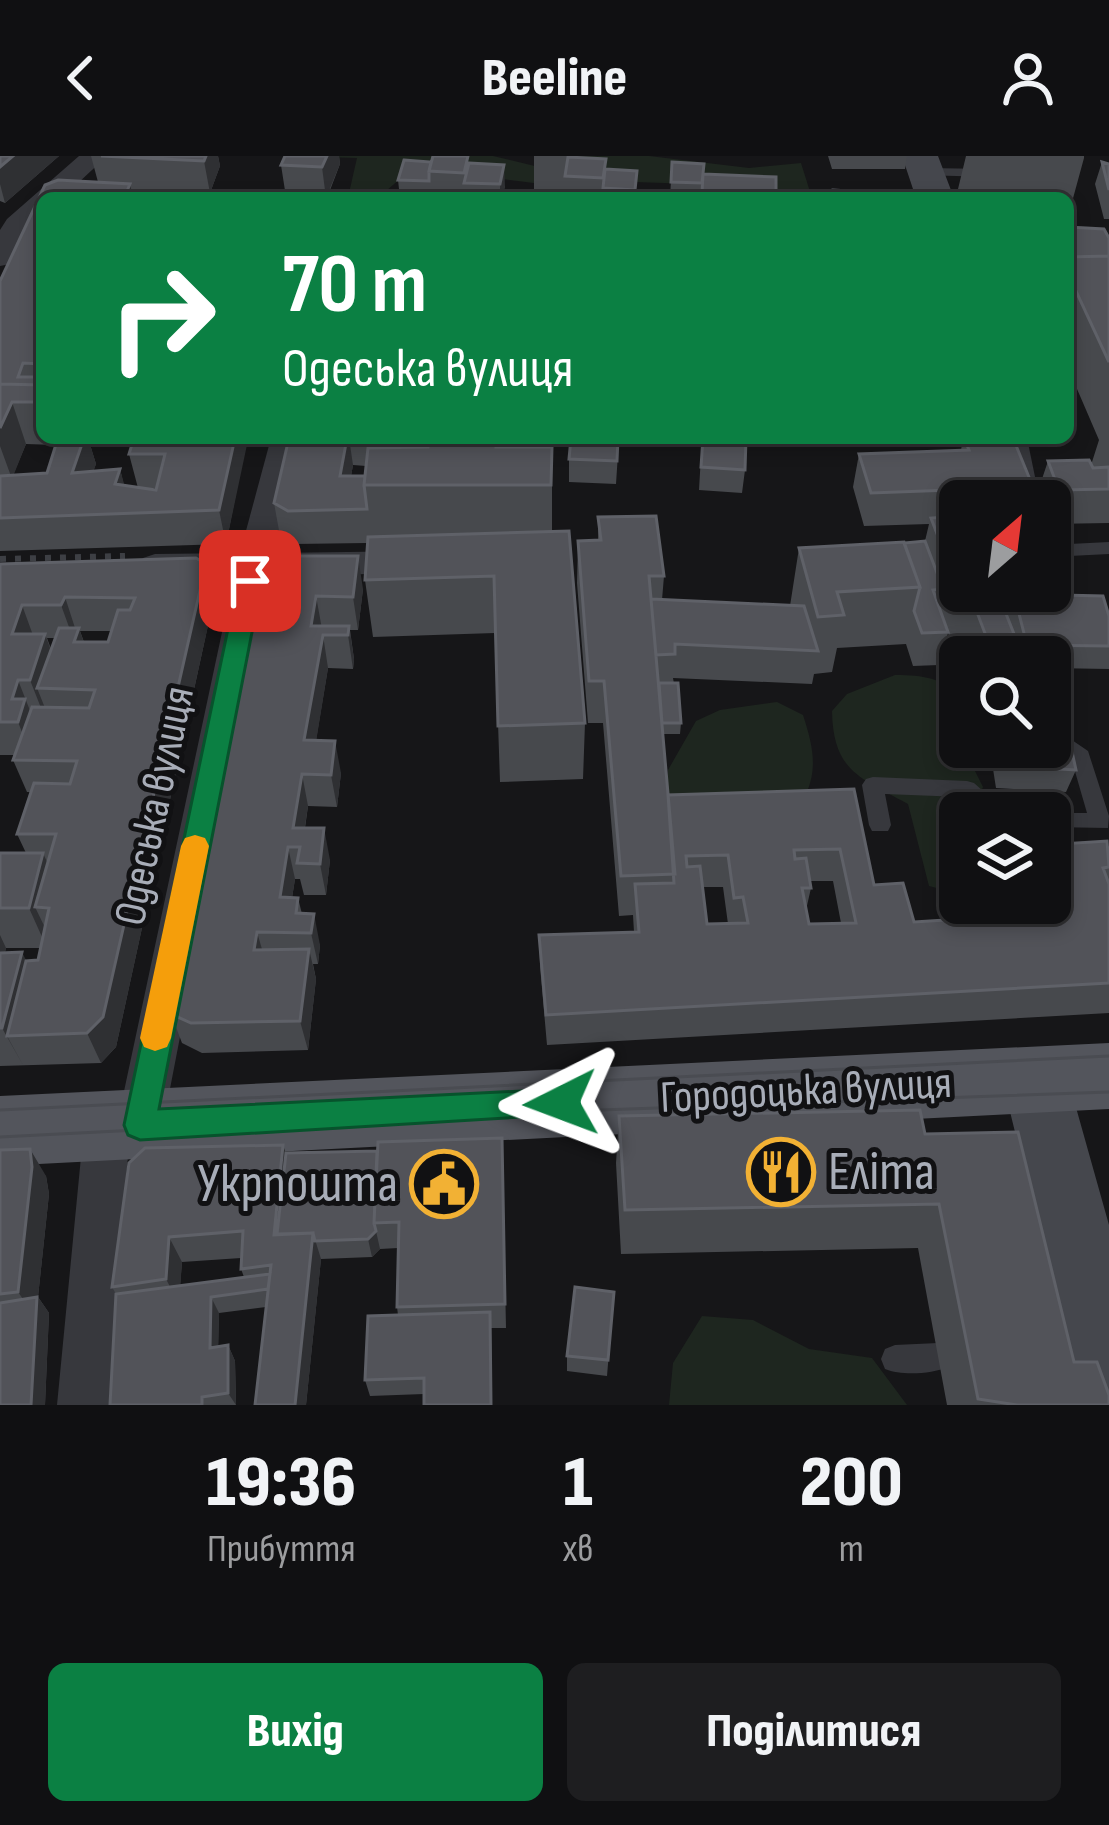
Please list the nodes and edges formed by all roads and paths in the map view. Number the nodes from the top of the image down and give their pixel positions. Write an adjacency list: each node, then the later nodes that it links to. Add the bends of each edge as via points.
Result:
1 (94, 156): 4 (street)
2 (1017, 174): 3 (lane)
3 (927, 175)
4 (51, 192)
5 (30, 210): 6 (street)
6 (0, 258)
7 (285, 444): 12 (street, Одеська вулиця)
8 (1020, 444): 9 (lane)
9 (1027, 480)
10 (1109, 548): 11 (lane)
11 (1071, 549)
12 (254, 562): 13 (street); 14 (street); 21 (street, Одеська вулиця)
13 (443, 562)
14 (116, 568)
15 (1071, 750): 17 (lane, via 1081,757 1100,822)
16 (970, 792): 18 (lane, via 873,785)
17 (1071, 820)
18 (880, 825)
19 (1109, 1076): 20 (main road, Городоцька вулиця)
20 (1035, 1079): 21 (main road, Городоцька вулиця); 23 (street)
21 (123, 1125): 22 (main road, Городоцька вулиця); 26 (street, Одеська вулиця)
22 (0, 1131)
23 (1101, 1354)
24 (938, 1357): 25 (lane)
25 (895, 1359)
26 (83, 1405)

